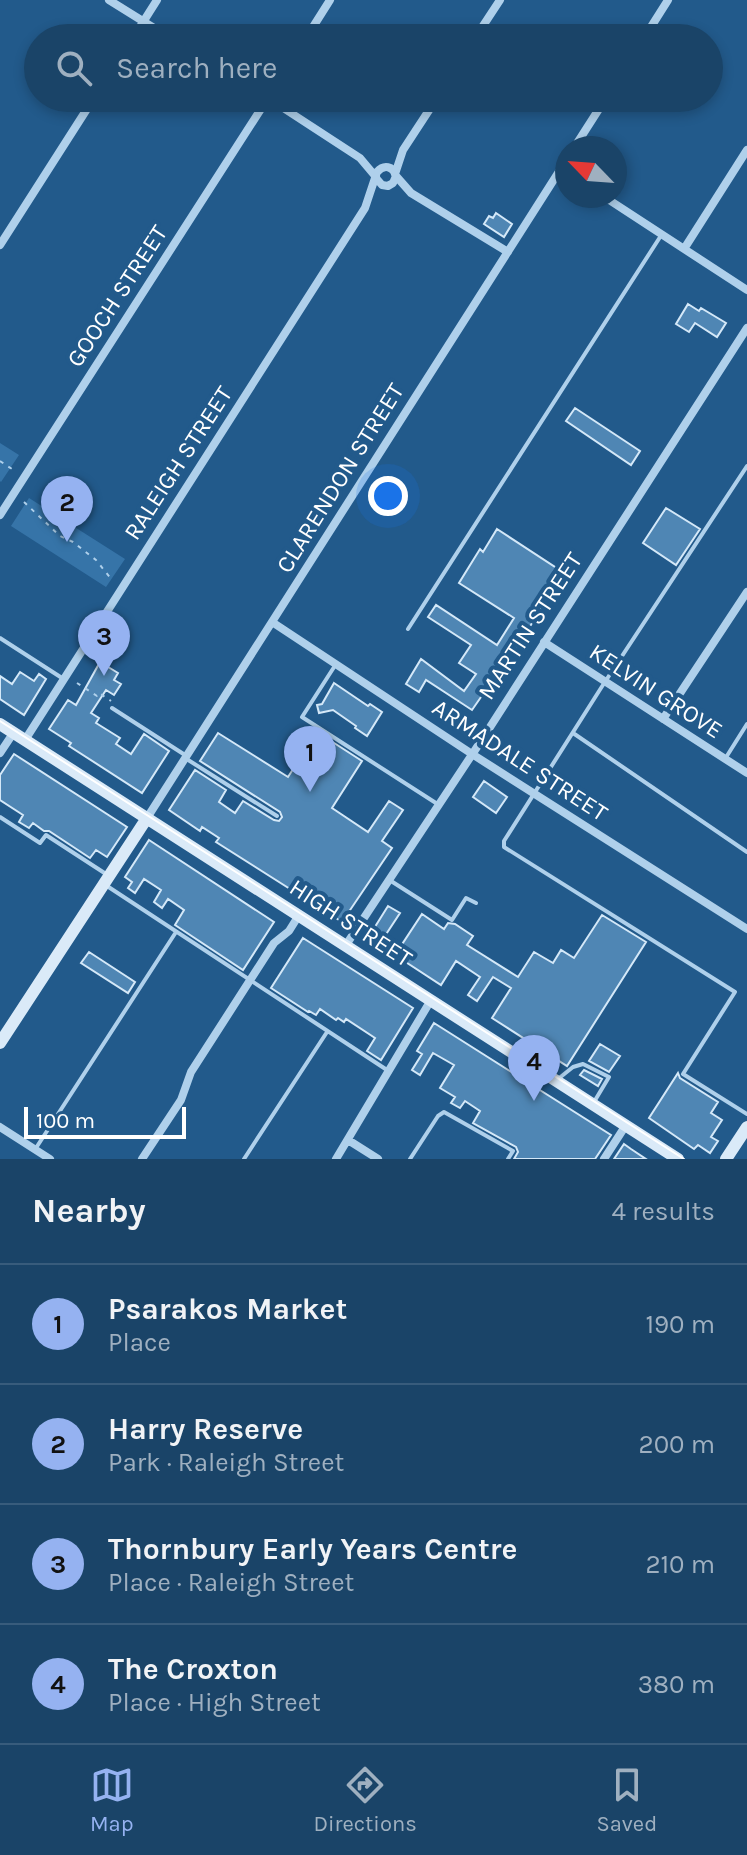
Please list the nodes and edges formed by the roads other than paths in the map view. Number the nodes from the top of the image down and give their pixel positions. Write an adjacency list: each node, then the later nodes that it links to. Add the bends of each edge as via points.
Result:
1 (109, 0): 6 (street)
2 (157, 0): 6 (street)
3 (330, 0): 8 (street)
4 (500, 0): 9 (street)
5 (668, 0): 10 (street)
6 (143, 22): 7 (street)
7 (146, 24)
8 (315, 24)
9 (484, 24)
10 (653, 24)
11 (85, 112): 29 (street)
12 (259, 112): 35 (street, GOOCH STREET)
13 (289, 112): 19 (street)
14 (428, 112): 17 (street)
15 (597, 112): 16 (street)
16 (582, 136)
17 (403, 150): 20 (street); 21 (street)
18 (747, 150): 30 (street)
19 (364, 161): 20 (street); 22 (street)
20 (384, 167): 21 (street); 22 (street)
21 (396, 175): 24 (street); 25 (street)
22 (376, 177): 24 (street); 26 (street, RALEIGH STREET)
23 (555, 184): 31 (street, CLARENDON STREET)
24 (389, 186): 25 (street); 26 (street, RALEIGH STREET)
25 (407, 189): 31 (street)
26 (365, 208): 42 (street, RALEIGH STREET)
27 (622, 208): 28 (street)
28 (662, 234): 30 (street); 38 (lane)
29 (0, 245)
30 (684, 249): 32 (street)
31 (508, 252): 37 (street, CLARENDON STREET)
32 (747, 290)
33 (747, 328): 40 (street, MARTIN STREET)
34 (747, 466): 43 (lane)
35 (0, 515)
36 (747, 592): 45 (street)
37 (272, 622): 41 (street, ARMADALE STREET); 53 (street, CLARENDON STREET)
38 (408, 629)
39 (0, 638): 42 (lane)
40 (544, 642): 43 (street, KELVIN GROVE); 52 (street, MARTIN STREET)
41 (336, 664): 52 (street, ARMADALE STREET); 57 (lane, via 302,717)
42 (64, 679): 50 (street, RALEIGH STREET)
43 (605, 682): 45 (street, KELVIN GROVE); 49 (lane)
44 (112, 708): 53 (lane)
45 (663, 719): 54 (street, KELVIN GROVE)
46 (0, 724): 48 (main road, HIGH STREET)
47 (747, 724): 54 (lane)
48 (14, 732): 50 (main road, HIGH STREET); 51 (street)
49 (573, 733): 56 (lane); 61 (lane)
50 (25, 740): 60 (main road, HIGH STREET)
51 (0, 753)
52 (472, 754): 56 (street, ARMADALE STREET); 57 (street, MARTIN STREET)
53 (186, 757): 58 (lane); 60 (street, CLARENDON STREET)
54 (725, 759): 55 (street, KELVIN GROVE)
55 (747, 773)
56 (534, 793): 66 (street, ARMADALE STREET); 76 (lane, via 504,847 735,992 683,1074)
57 (439, 805): 63 (street, MARTIN STREET)
58 (277, 816)
59 (0, 817): 62 (lane, via 40,843 46,835)
60 (147, 818): 62 (main road); 65 (main road, HIGH STREET)
61 (747, 852)
62 (106, 880): 67 (lane); 72 (main road)
63 (389, 880): 64 (lane, via 452,920 466,898); 68 (street, MARTIN STREET)
64 (476, 903)
65 (299, 915): 68 (main road, HIGH STREET); 69 (street)
66 (747, 929)
67 (176, 932): 69 (lane); 81 (lane)
68 (346, 945): 70 (main road, HIGH STREET)
69 (251, 979): 71 (lane); 83 (street)
70 (431, 1000): 73 (street); 74 (main road, HIGH STREET)
71 (327, 1032): 73 (lane); 84 (lane)
72 (0, 1043)
73 (389, 1071): 80 (street)
74 (557, 1081): 75 (main road, HIGH STREET); 75 (lane, via 583,1064 609,1077)
75 (593, 1104): 77 (main road, HIGH STREET)
76 (747, 1114)
77 (626, 1125): 89 (street); 90 (main road, HIGH STREET)
78 (0, 1127): 81 (street)
79 (747, 1127): 91 (main road)
80 (348, 1140): 85 (street); 86 (street)
81 (35, 1149): 82 (street)
82 (50, 1159)
83 (142, 1159)
84 (244, 1159)
85 (336, 1159)
86 (378, 1159)
87 (410, 1159): 88 (lane, via 444,1112 513,1151)
88 (508, 1159)
89 (604, 1159)
90 (678, 1159)
91 (726, 1159)

